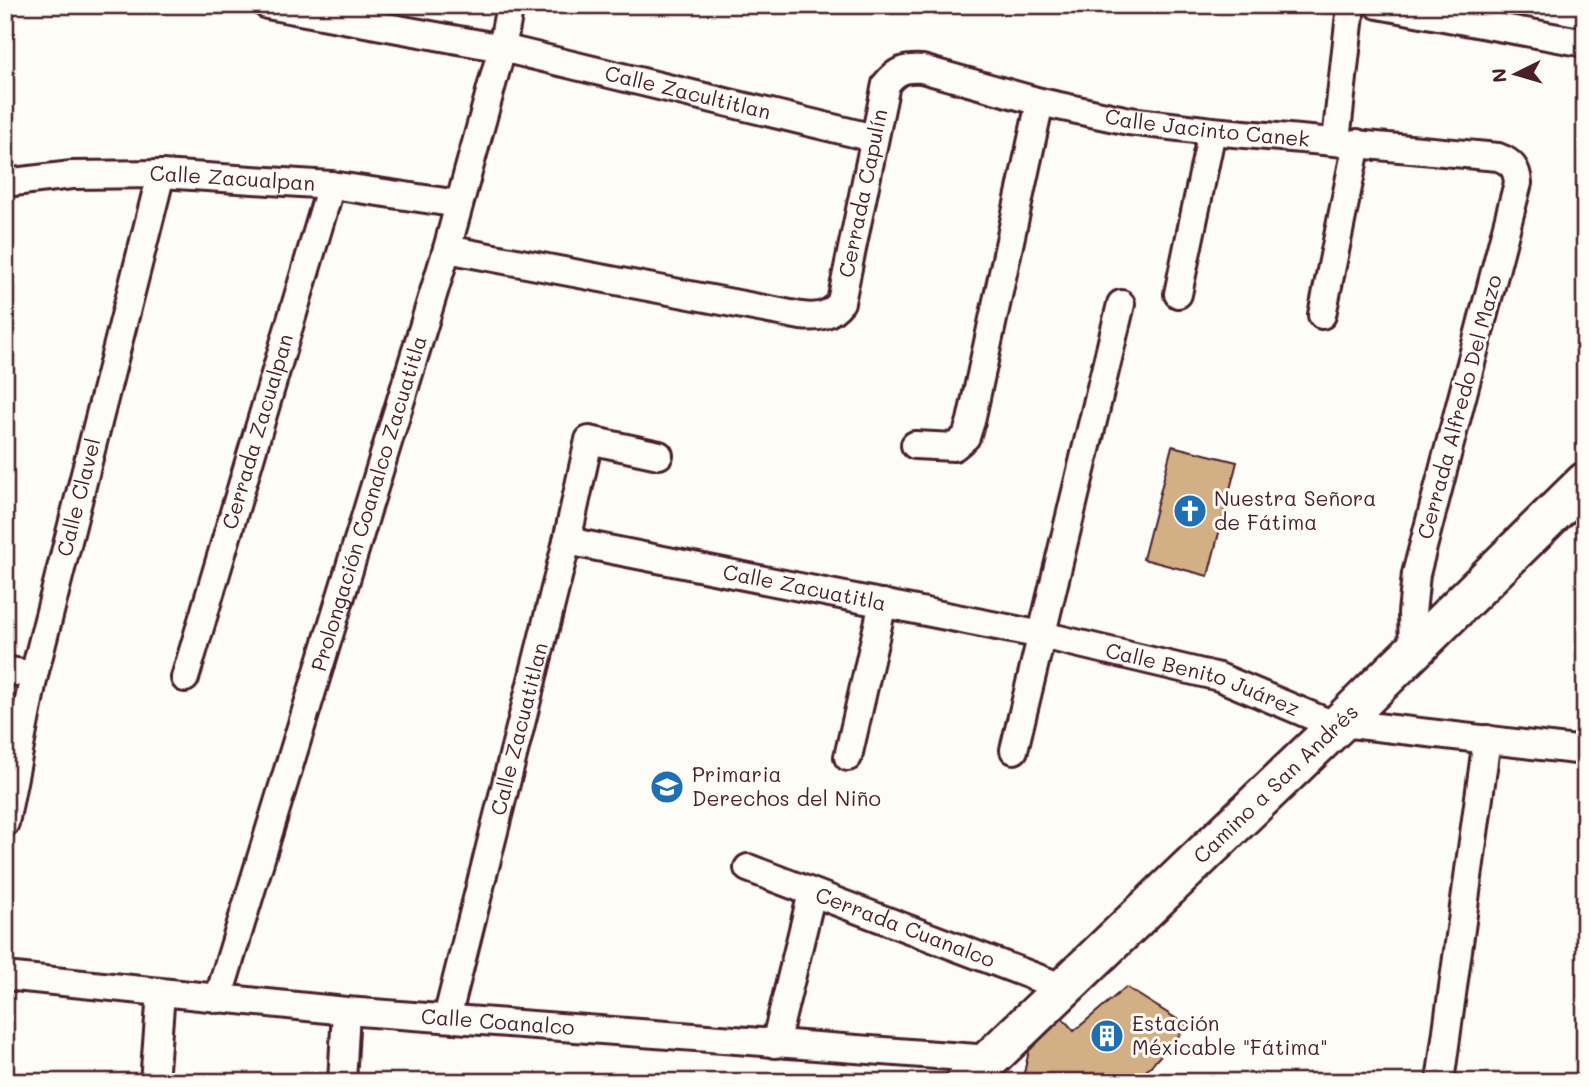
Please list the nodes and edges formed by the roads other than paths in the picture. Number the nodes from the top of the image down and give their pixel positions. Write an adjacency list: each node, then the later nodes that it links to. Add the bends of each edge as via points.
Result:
1 (267, 5): 6 (street, Calle Zacultitlan)
2 (510, 5): 6 (street, Prolongación Coanalco Zacuatitla)
3 (1351, 5): 11 (street)
4 (1378, 5): 5 (street)
5 (1585, 43)
6 (502, 48): 10 (street, Calle Zacultitlan); 16 (street, Prolongación Coanalco Zacuatitla)
7 (901, 69): 8 (street, Calle Jacinto Canek, via 922,69); 10 (street, Cerrada Capulín, via 886,84)
8 (1040, 102): 9 (street, Calle Jacinto Canek, via 1129,121); 21 (street, via 966,437 954,447)
9 (1212, 131): 11 (street, Calle Jacinto Canek); 18 (street)
10 (874, 138): 17 (street, Cerrada Capulín, via 841,302 825,316 801,316)
11 (1346, 142): 12 (street, Calle Jacinto Canek, via 1498,157); 20 (street)
12 (1514, 167): 27 (street, Cerrada Alfredo Del Mazo, via 1518,183 1416,574)
13 (162, 174): 14 (street, Calle Zacualpan, via 72,174); 15 (street, Calle Zacualpan); 29 (street, Calle Clavel)
14 (5, 183)
15 (331, 185): 16 (street, Calle Zacualpan); 30 (street, Cerrada Zacualpan)
16 (459, 204): 17 (street, Prolongación Coanalco Zacuatitla)
17 (447, 249): 42 (street, Prolongación Coanalco Zacuatitla)
18 (1178, 293)
19 (1121, 304): 26 (street)
20 (1322, 315)
21 (915, 445)
22 (659, 454): 24 (street, Calle Zacuatitlan, via 589,440)
23 (1585, 482): 27 (main road, Camino a San Andrés)
24 (567, 541): 25 (street, Calle Zacuatitla); 44 (street, Calle Zacuatitlan)
25 (883, 603): 26 (street, Calle Zacuatitla); 35 (street)
26 (1042, 635): 31 (street, Calle Benito Juárez, via 1219,677 1309,716); 33 (street)
27 (1413, 650): 31 (main road, Camino a San Andrés)
28 (5, 670): 29 (street)
29 (34, 675): 36 (street, Calle Clavel)
30 (185, 678)
31 (1341, 722): 32 (street, Calle Benito Juárez); 40 (main road, Camino a San Andrés)
32 (1487, 738): 34 (street, Calle Benito Juárez); 49 (street)
33 (1014, 750)
34 (1585, 751)
35 (848, 757)
36 (5, 823)
37 (748, 868): 38 (street)
38 (812, 893): 40 (street, Cerrada Cuanalco); 45 (street, Cerrada Cuanalco)
39 (5, 976): 41 (street, Calle Coanalco)
40 (1064, 988): 46 (main road, Camino a San Andrés)
41 (161, 993): 42 (street, Calle Coanalco); 47 (street)
42 (218, 999): 43 (street, Calle Coanalco)
43 (346, 1011): 44 (street, Calle Coanalco); 48 (street)
44 (447, 1018): 45 (street, Calle Coanalco)
45 (775, 1044): 46 (street, Calle Coanalco)
46 (978, 1070)
47 (154, 1082)
48 (342, 1082)
49 (1440, 1082)

